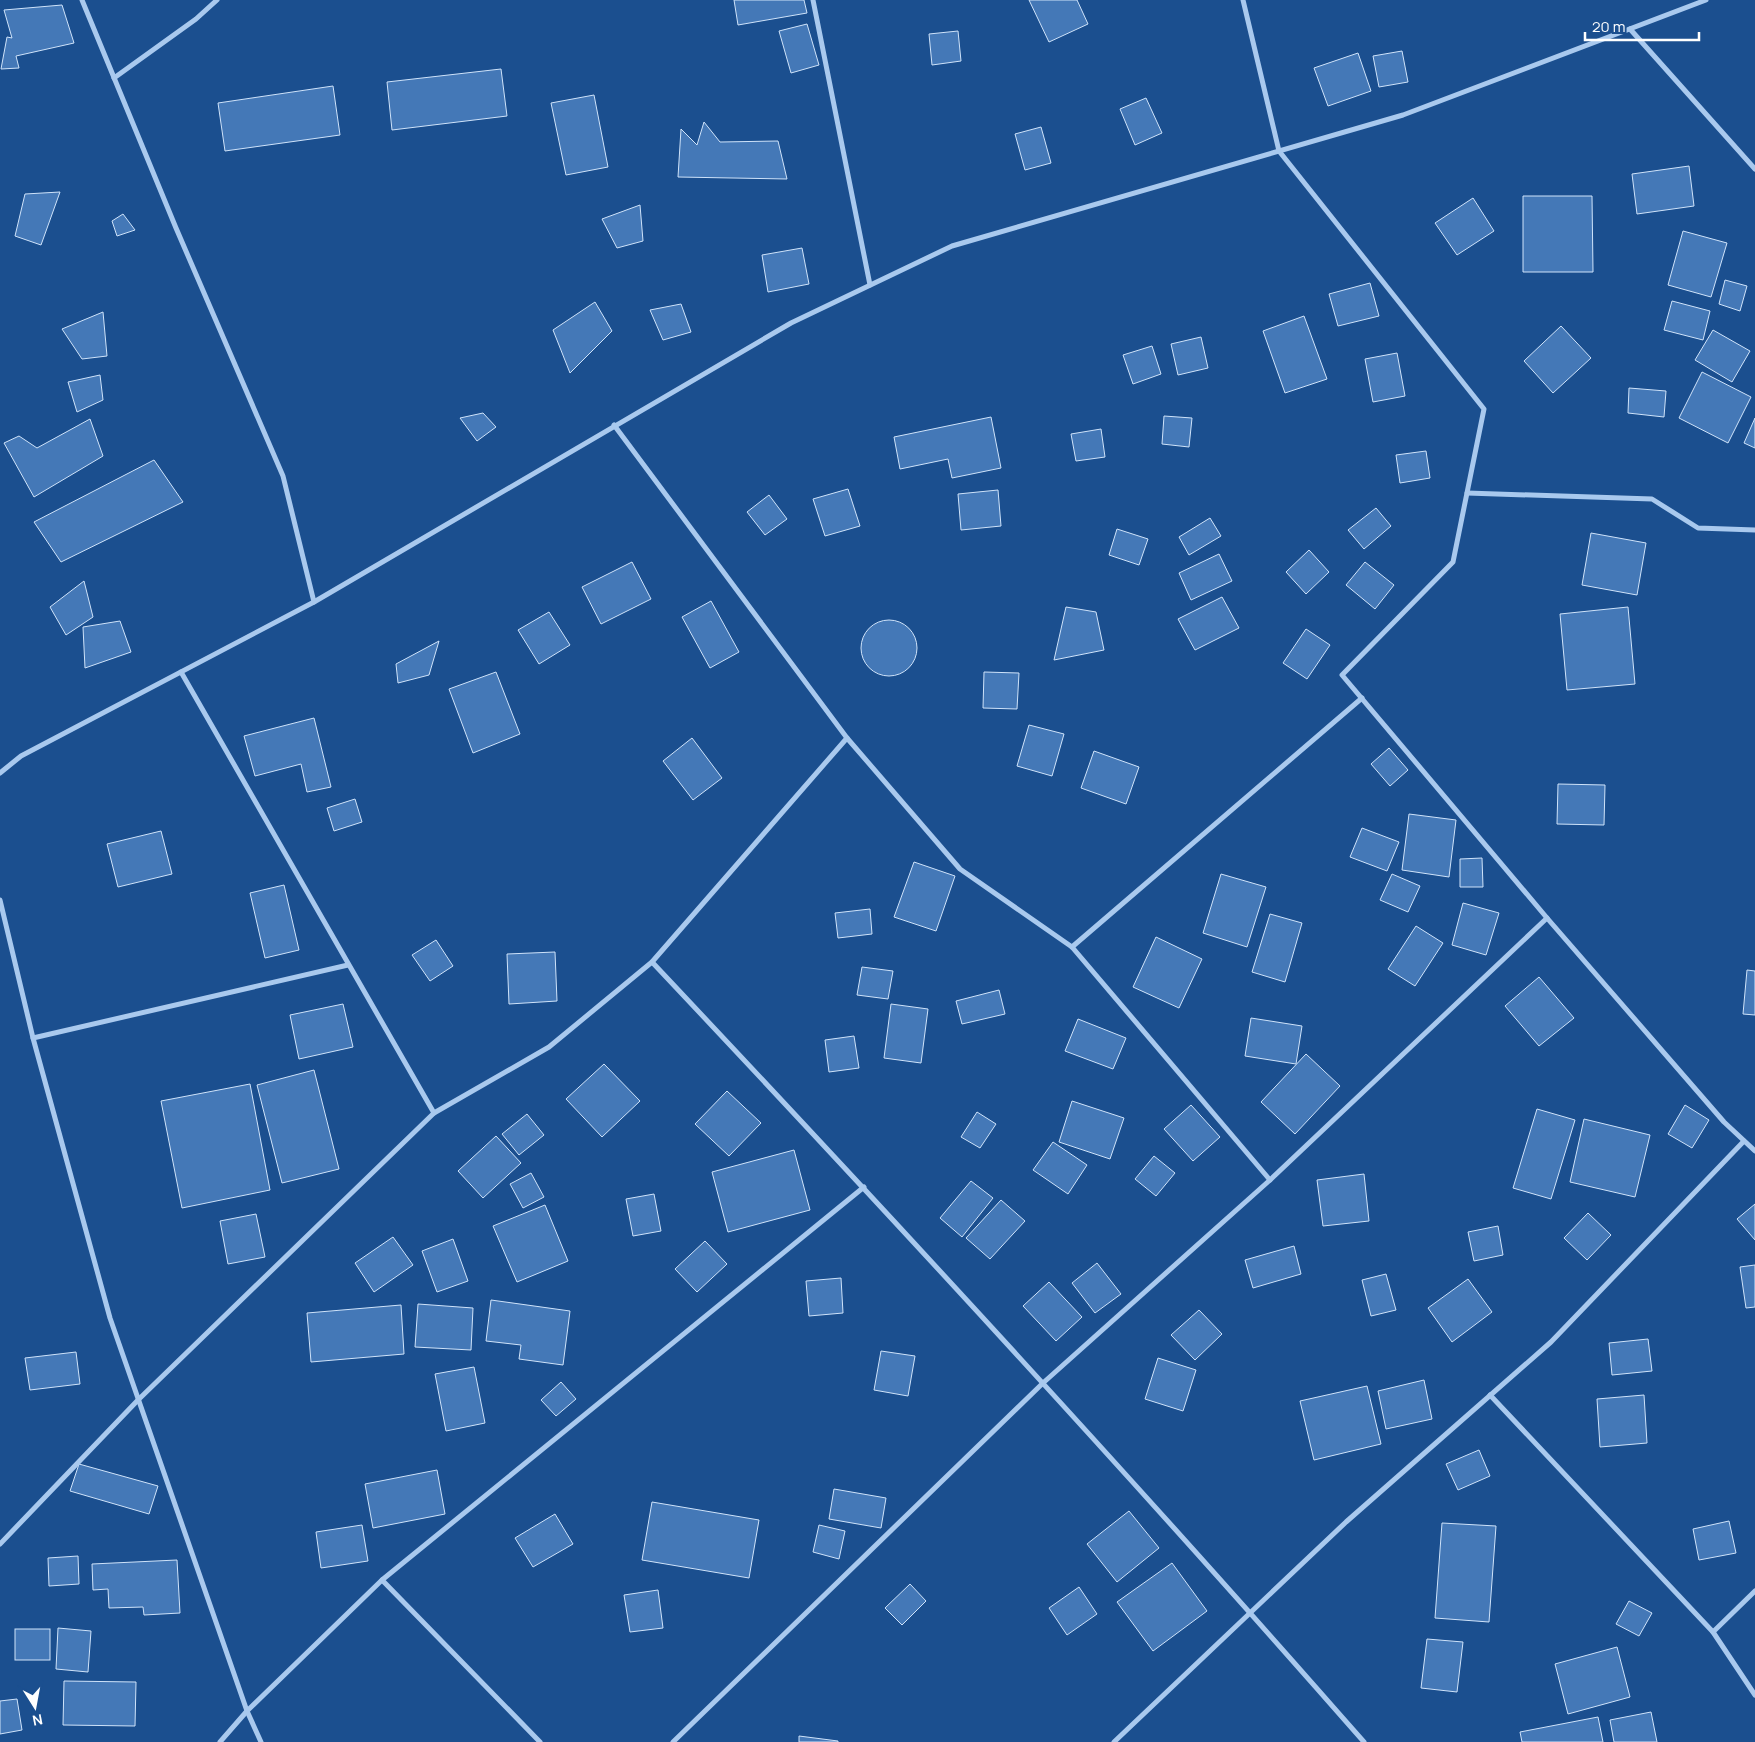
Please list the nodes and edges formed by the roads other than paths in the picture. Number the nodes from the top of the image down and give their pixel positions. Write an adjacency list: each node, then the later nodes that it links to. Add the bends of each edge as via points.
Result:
1 (82, 0): 7 (street)
2 (217, 0): 7 (street)
3 (813, 0): 10 (street)
4 (1243, 0): 8 (street)
5 (1706, 0): 6 (street)
6 (1630, 29): 8 (street, via 1403,115); 9 (street)
7 (114, 78): 14 (street, via 283,476)
8 (1279, 151): 10 (street, via 952,246); 12 (street, via 1484,409)
9 (1755, 169)
10 (870, 285): 11 (street, via 791,322)
11 (614, 425): 14 (street); 17 (street)
12 (1467, 493): 13 (street, via 1652,499 1698,528); 16 (street, via 1453,562 1342,674)
13 (1755, 530)
14 (314, 602): 15 (street)
15 (181, 672): 18 (street, via 21,756); 23 (street)
16 (1362, 698): 20 (street); 21 (street)
17 (847, 738): 21 (street, via 960,869); 22 (street)
18 (0, 773)
19 (0, 900): 24 (street)
20 (1546, 918): 26 (street); 28 (street)
21 (1072, 947): 28 (street)
22 (652, 962): 25 (street, via 548,1047); 29 (street)
23 (348, 965): 24 (street); 25 (street)
24 (33, 1038): 32 (street, via 110,1318)
25 (434, 1113): 32 (street)
26 (1744, 1141): 27 (street); 31 (street, via 1551,1342)
27 (1755, 1151)
28 (1270, 1180): 30 (street)
29 (864, 1187): 30 (street); 34 (street)
30 (1043, 1383): 36 (street); 43 (street)
31 (1490, 1395): 36 (street); 37 (street)
32 (138, 1400): 33 (street); 39 (street)
33 (0, 1544)
34 (382, 1580): 39 (street); 42 (street)
35 (1755, 1591): 37 (street)
36 (1250, 1612): 44 (street); 45 (street)
37 (1713, 1632): 38 (street)
38 (1755, 1695)
39 (247, 1711): 40 (street); 41 (street)
40 (220, 1742)
41 (261, 1742)
42 (540, 1742)
43 (673, 1742)
44 (1114, 1742)
45 (1364, 1742)

